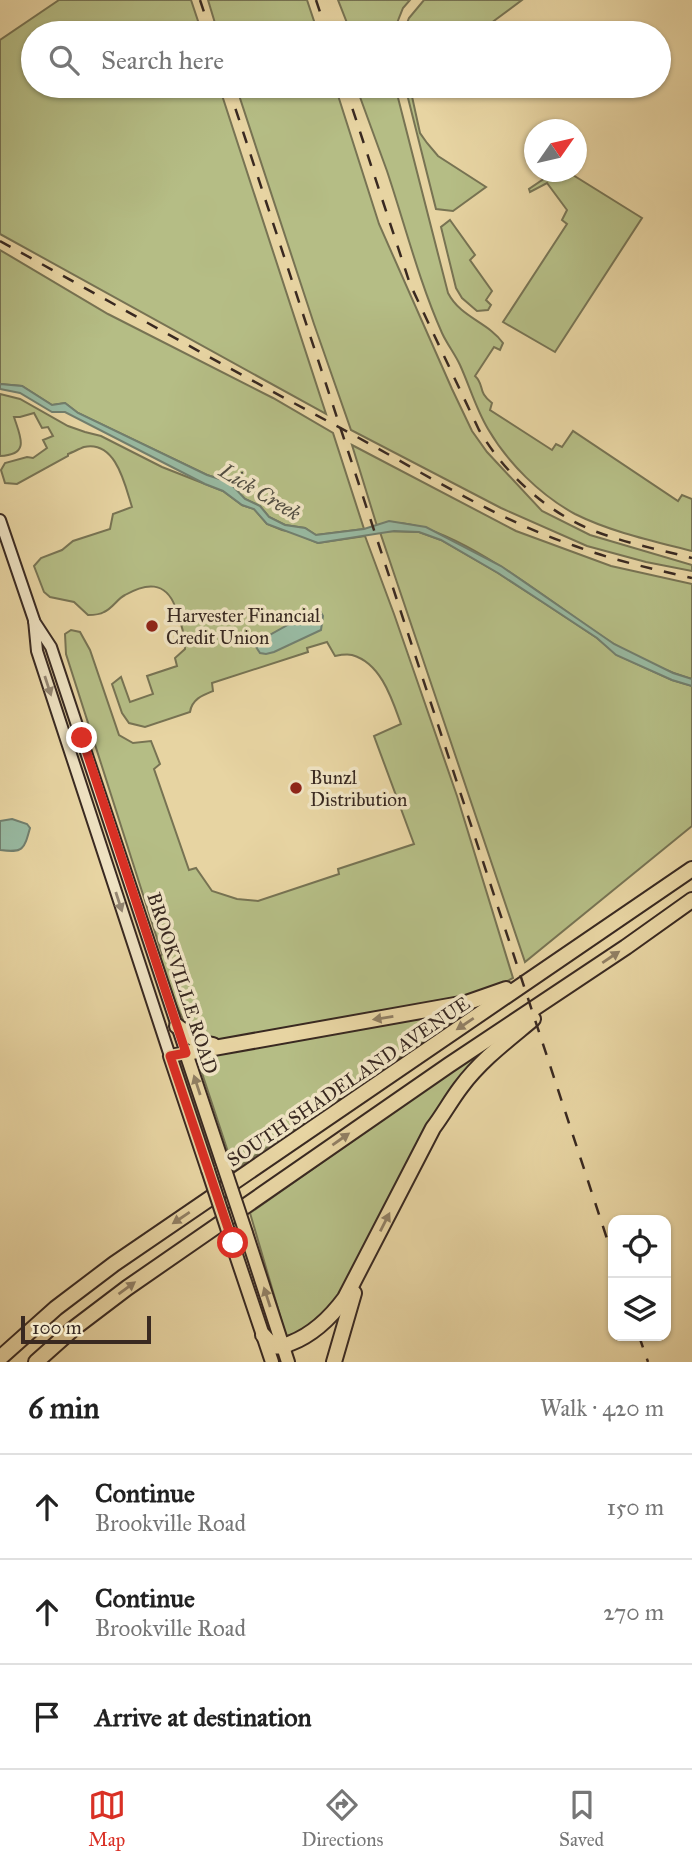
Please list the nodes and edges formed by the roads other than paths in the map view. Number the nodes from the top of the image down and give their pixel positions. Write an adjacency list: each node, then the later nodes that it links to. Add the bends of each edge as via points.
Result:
1 (0, 520): 2 (main road, BROOKVILLE ROAD)
2 (34, 620): 7 (main road, BROOKVILLE ROAD, via 51,647); 10 (main road, BROOKVILLE ROAD, one-way to 10, via 37,651)
3 (692, 869): 5 (highway, SOUTH SHADELAND AVENUE)
4 (692, 900): 6 (highway, one-way to 4)
5 (563, 958): 8 (highway, one-way to 8, via 502,991 466,1003); 14 (highway, SOUTH SHADELAND AVENUE, one-way to 14, via 114,1264)
6 (585, 975): 11 (highway, one-way to 6, via 433,1128 461,1087 501,1045); 15 (highway, one-way to 6, via 127,1288)
7 (177, 1026): 8 (highway, via 203,1044); 9 (main road, BROOKVILLE ROAD)
8 (221, 1046): 9 (highway)
9 (186, 1053): 10 (main road); 13 (main road, BROOKVILLE ROAD, one-way to 9, bridge)
10 (170, 1056): 12 (main road, BROOKVILLE ROAD, bridge)
11 (366, 1260): 13 (highway, via 328,1319); 18 (highway)
12 (263, 1335): 13 (highway); 16 (main road, BROOKVILLE ROAD)
13 (283, 1347): 17 (main road, BROOKVILLE ROAD)
14 (0, 1359)
15 (36, 1362)
16 (271, 1362)
17 (288, 1362)
18 (334, 1362)

